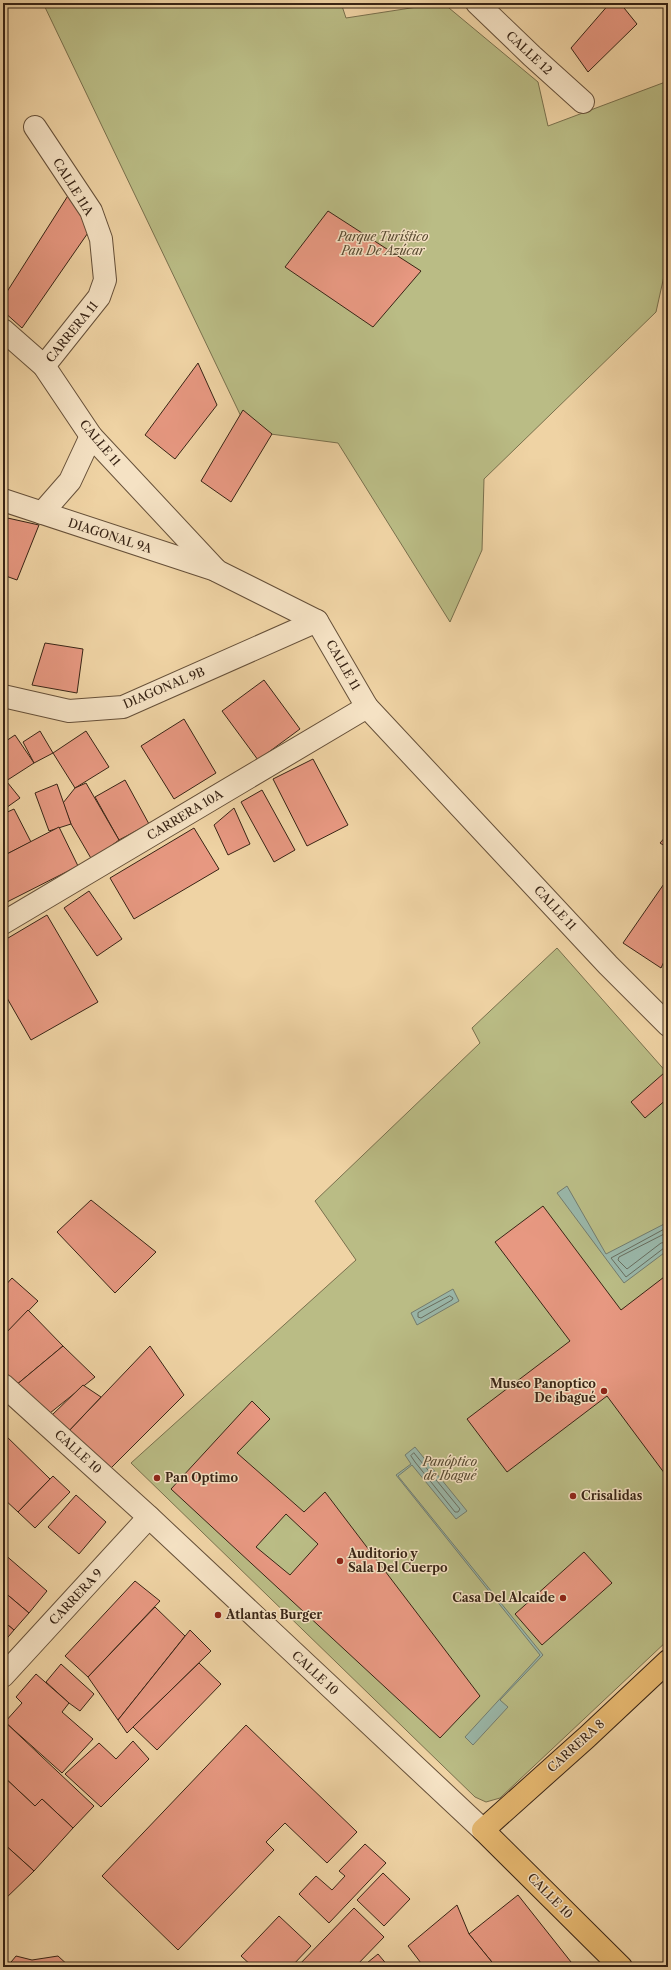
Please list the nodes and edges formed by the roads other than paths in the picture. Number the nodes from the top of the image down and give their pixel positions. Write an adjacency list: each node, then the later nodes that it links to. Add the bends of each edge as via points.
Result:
1 (477, 3): 2 (street, CALLE 12)
2 (583, 102)
3 (35, 127): 4 (street, CALLE 11A, via 91,211 101,239 105,280)
4 (99, 297): 6 (street, CARRERA 11)
5 (3, 330): 6 (street, CALLE 11)
6 (44, 366): 7 (street, CALLE 11)
7 (91, 436): 9 (street, via 70,481); 10 (street, CALLE 11)
8 (3, 500): 9 (street, DIAGONAL 9A)
9 (42, 513): 10 (street, DIAGONAL 9A)
10 (217, 571): 11 (street, CALLE 11)
11 (317, 621): 12 (street, DIAGONAL 9B, via 123,707 70,711); 13 (street, CALLE 11)
12 (3, 696)
13 (367, 707): 14 (street, CARRERA 10A); 15 (street, CALLE 11, via 608,965)
14 (3, 923)
15 (667, 1022)
16 (3, 1384): 17 (street, CALLE 10)
17 (149, 1517): 19 (street, CARRERA 9); 20 (street, CALLE 10)
18 (668, 1661): 20 (main road, CARRERA 8)
19 (3, 1676)
20 (483, 1830): 21 (main road, CALLE 10)
21 (621, 1967)

